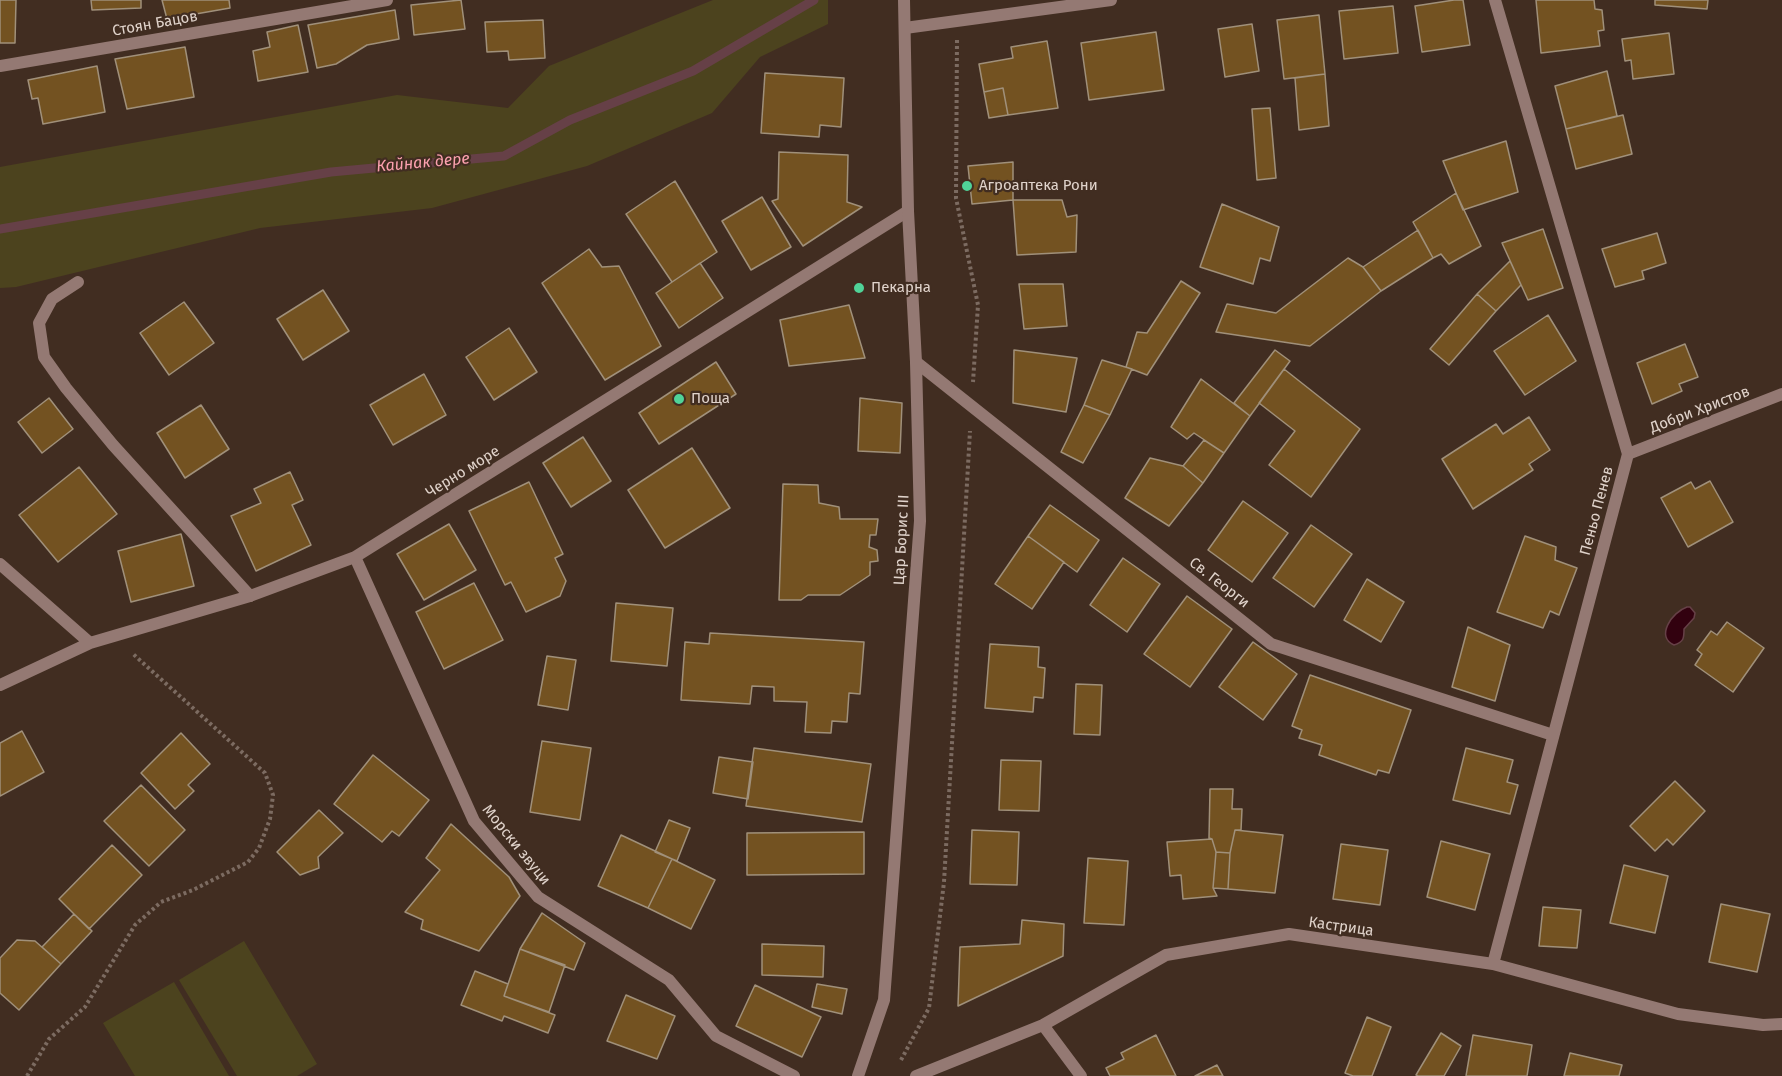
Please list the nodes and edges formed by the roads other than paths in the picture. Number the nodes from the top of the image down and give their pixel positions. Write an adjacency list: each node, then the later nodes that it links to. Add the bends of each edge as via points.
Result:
1 (387, 0): 6 (street, Стоян Бацов)
2 (904, 0): 5 (street, Цар Борис III)
3 (1110, 0): 5 (street)
4 (1495, 0): 11 (street, Пеньо Пенев)
5 (905, 28): 7 (street, Цар Борис III)
6 (0, 66)
7 (908, 211): 9 (street, Цар Борис III); 12 (street, Черно море)
8 (78, 282): 14 (street, via 52,298 39,323 44,357 113,445)
9 (916, 362): 17 (street, Св. Георги, via 1270,644); 22 (street, Цар Борис III, via 920,520 884,1000)
10 (1782, 394): 11 (street, Добри Христов)
11 (1628, 454): 17 (street, Пеньо Пенев)
12 (355, 557): 14 (street, Черно море); 21 (street, Морски звуци, via 481,830 538,897 669,981 716,1036)
13 (0, 564): 15 (street)
14 (250, 596): 15 (street, Черно море)
15 (90, 643): 16 (street, Черно море)
16 (0, 685)
17 (1553, 735): 18 (street, Пеньо Пенев)
18 (1493, 964): 19 (street, Кастрица, via 1678,1014); 20 (street, Кастрица, via 1289,934 1166,955)
19 (1782, 1024)
20 (1043, 1025): 23 (street, Кастрица); 24 (street)
21 (794, 1076)
22 (858, 1076)
23 (916, 1076)
24 (1081, 1076)

